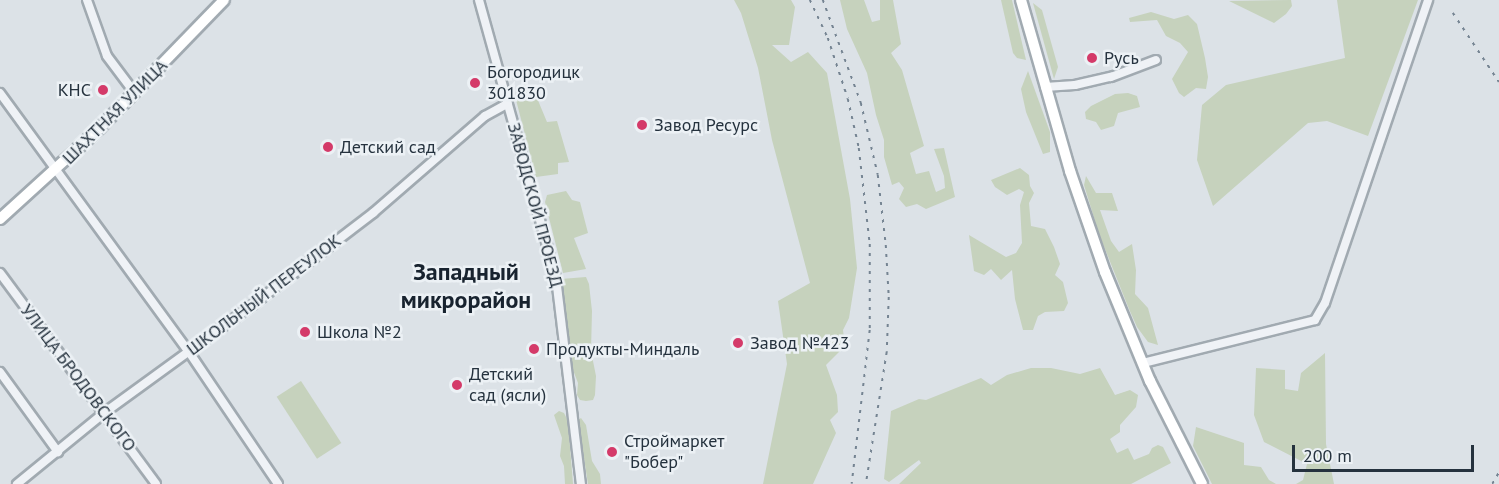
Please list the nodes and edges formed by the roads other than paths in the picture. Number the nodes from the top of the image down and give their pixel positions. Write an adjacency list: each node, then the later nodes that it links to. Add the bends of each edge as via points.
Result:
1 (87, 0): 8 (street, via 107,56)
2 (224, 0): 8 (main road, ШАХТНАЯ УЛИЦА)
3 (479, 0): 10 (street, ЗАВОДСКОЙ ПРОЕЗД)
4 (1021, 0): 7 (main road)
5 (1428, 0): 15 (street, via 1325,303 1315,320)
6 (1156, 60): 7 (street, via 1111,77)
7 (1045, 87): 15 (main road, via 1105,272)
8 (134, 92): 11 (main road, ШАХТНАЯ УЛИЦА)
9 (0, 93): 11 (street)
10 (508, 103): 14 (street, ШКОЛЬНЫЙ ПЕРЕУЛОК, via 485,117 373,213); 22 (street, ЗАВОДСКОЙ ПРОЕЗД, via 556,278)
11 (55, 171): 12 (main road, ШАХТНАЯ УЛИЦА); 14 (street)
12 (0, 219)
13 (0, 273): 17 (street, УЛИЦА БРОДОВСКОГО)
14 (189, 352): 17 (street, ШКОЛЬНЫЙ ПЕРЕУЛОК); 21 (street)
15 (1143, 363): 23 (main road)
16 (0, 372): 18 (street)
17 (104, 413): 18 (street, ШКОЛЬНЫЙ ПЕРЕУЛОК); 20 (street, УЛИЦА БРОДОВСКОГО)
18 (58, 452): 19 (street, ШКОЛЬНЫЙ ПЕРЕУЛОК)
19 (17, 484)
20 (156, 484)
21 (278, 484)
22 (581, 484)
23 (1202, 484)

